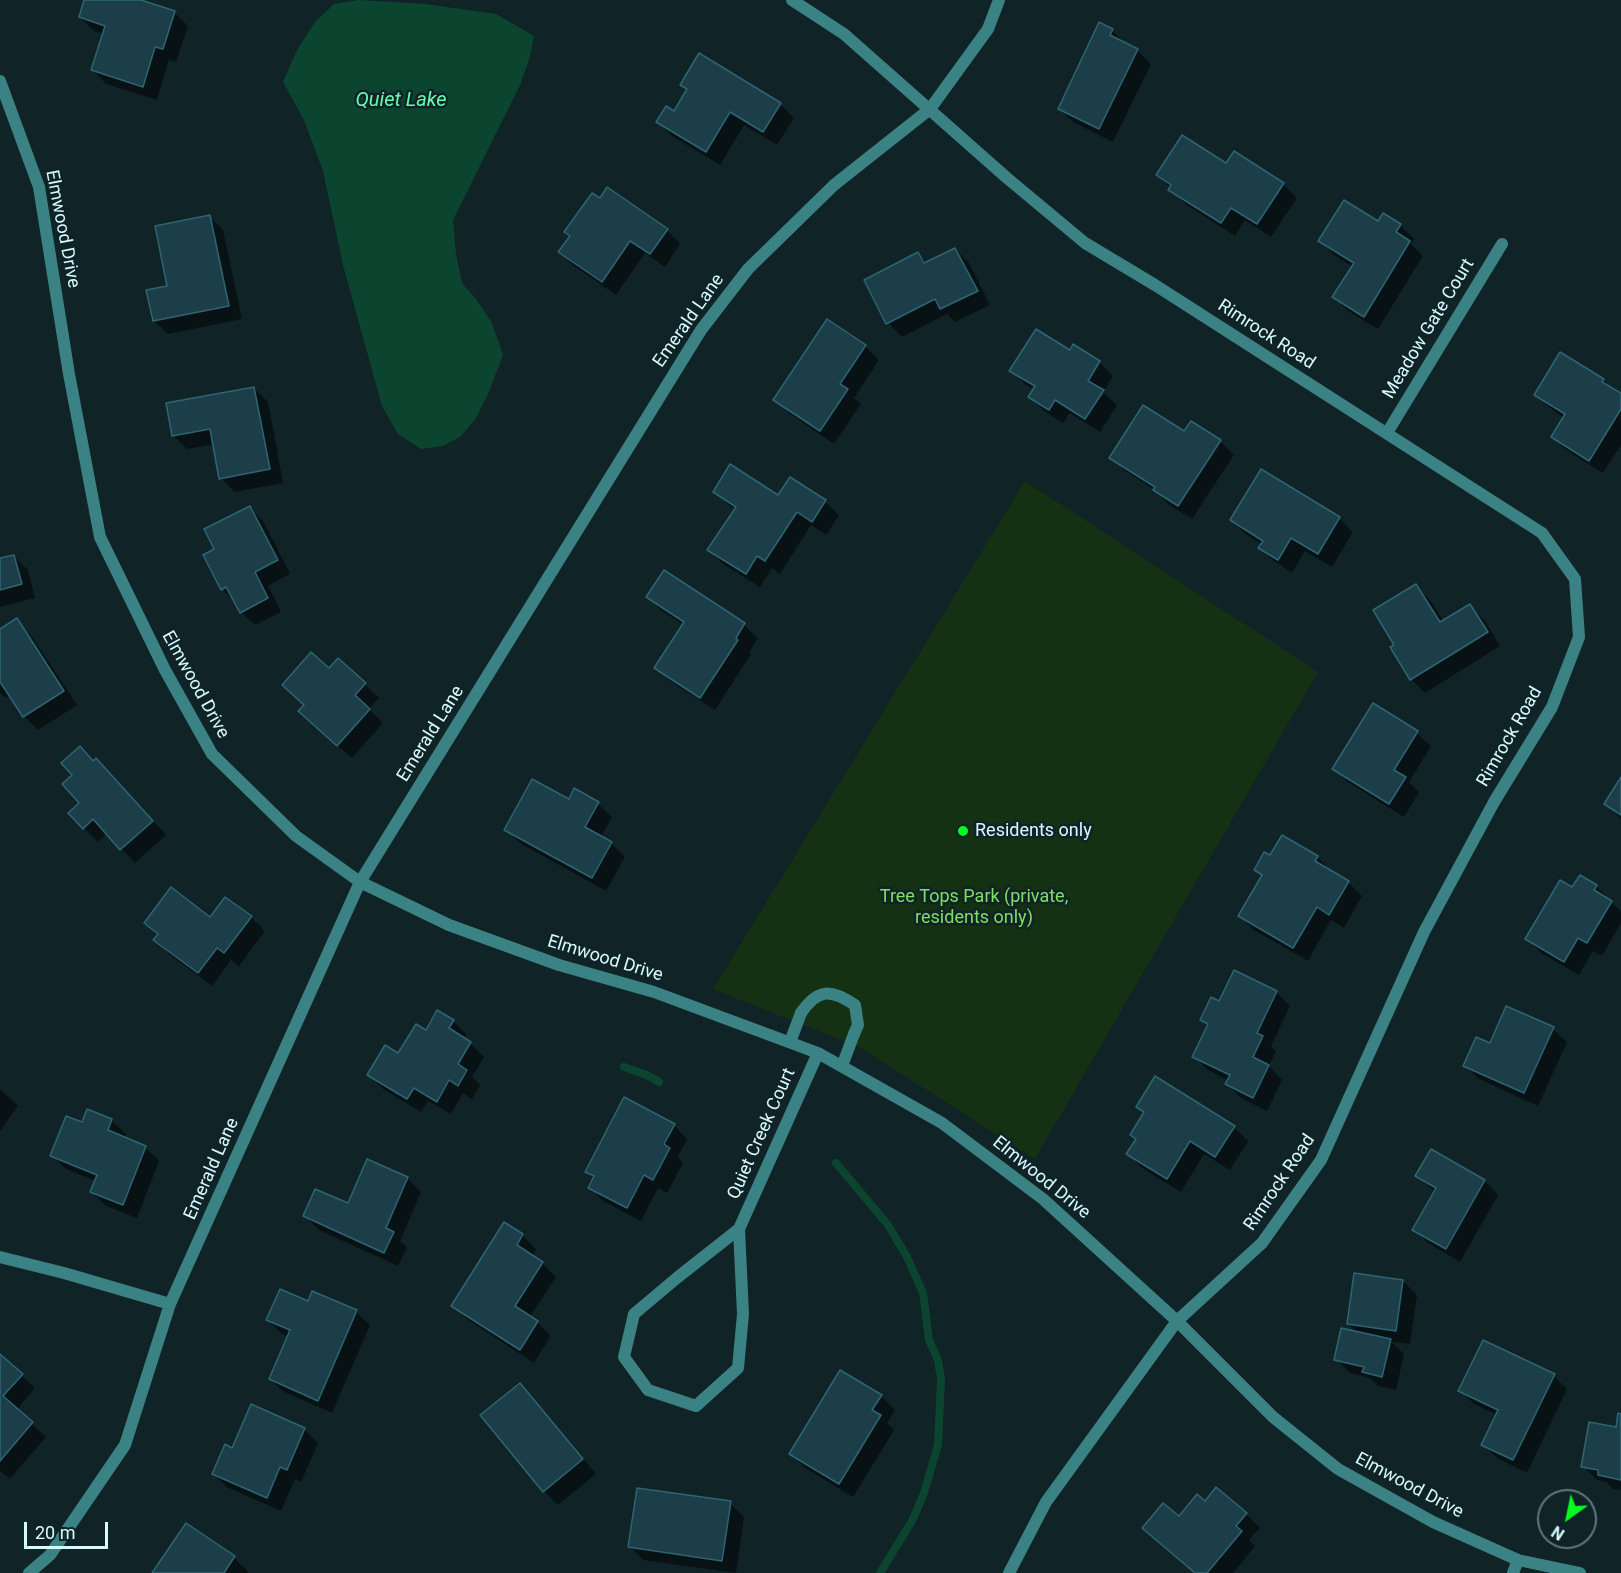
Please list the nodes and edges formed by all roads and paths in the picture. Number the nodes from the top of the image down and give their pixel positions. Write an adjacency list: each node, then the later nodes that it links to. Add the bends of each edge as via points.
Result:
1 (792, 0): 4 (street, Rimrock Road, via 844,34)
2 (999, 0): 4 (street, Emerald Lane, via 988,29)
3 (0, 81): 7 (street, Elmwood Drive, via 39,187 100,537 165,670 212,754 296,836)
4 (930, 109): 6 (street, Rimrock Road, via 1085,243); 7 (street, Emerald Lane, via 826,193 748,269 701,330)
5 (1502, 244): 6 (street, Meadow Gate Court)
6 (1387, 433): 14 (street, Rimrock Road, via 1542,533 1575,579 1580,637 1552,707 1494,802 1424,932 1321,1160 1262,1244)
7 (360, 882): 8 (street, Elmwood Drive, via 449,925 559,965 654,992); 13 (street, Emerald Lane)
8 (790, 1042): 9 (street, Elmwood Drive); 10 (street, via 801,1012 811,999 830,992 843,997 855,1005 858,1025)
9 (818, 1053): 10 (street, Elmwood Drive); 11 (street, Quiet Creek Court)
10 (842, 1066): 14 (street, Elmwood Drive, via 942,1123 1043,1199)
11 (739, 1229): 11 (street, Quiet Creek Court, via 634,1314 624,1357 648,1390 696,1406 738,1368 742,1314)
12 (0, 1257): 13 (street)
13 (171, 1304): 16 (street, Emerald Lane, via 124,1445 50,1554)
14 (1178, 1321): 15 (street, Elmwood Drive, via 1273,1416 1338,1469 1433,1522); 17 (street, Rimrock Road, via 1046,1502)
15 (1518, 1560): 18 (street); 19 (street, Elmwood Drive)
16 (29, 1573)
17 (1009, 1573)
18 (1513, 1573)
19 (1580, 1573)

